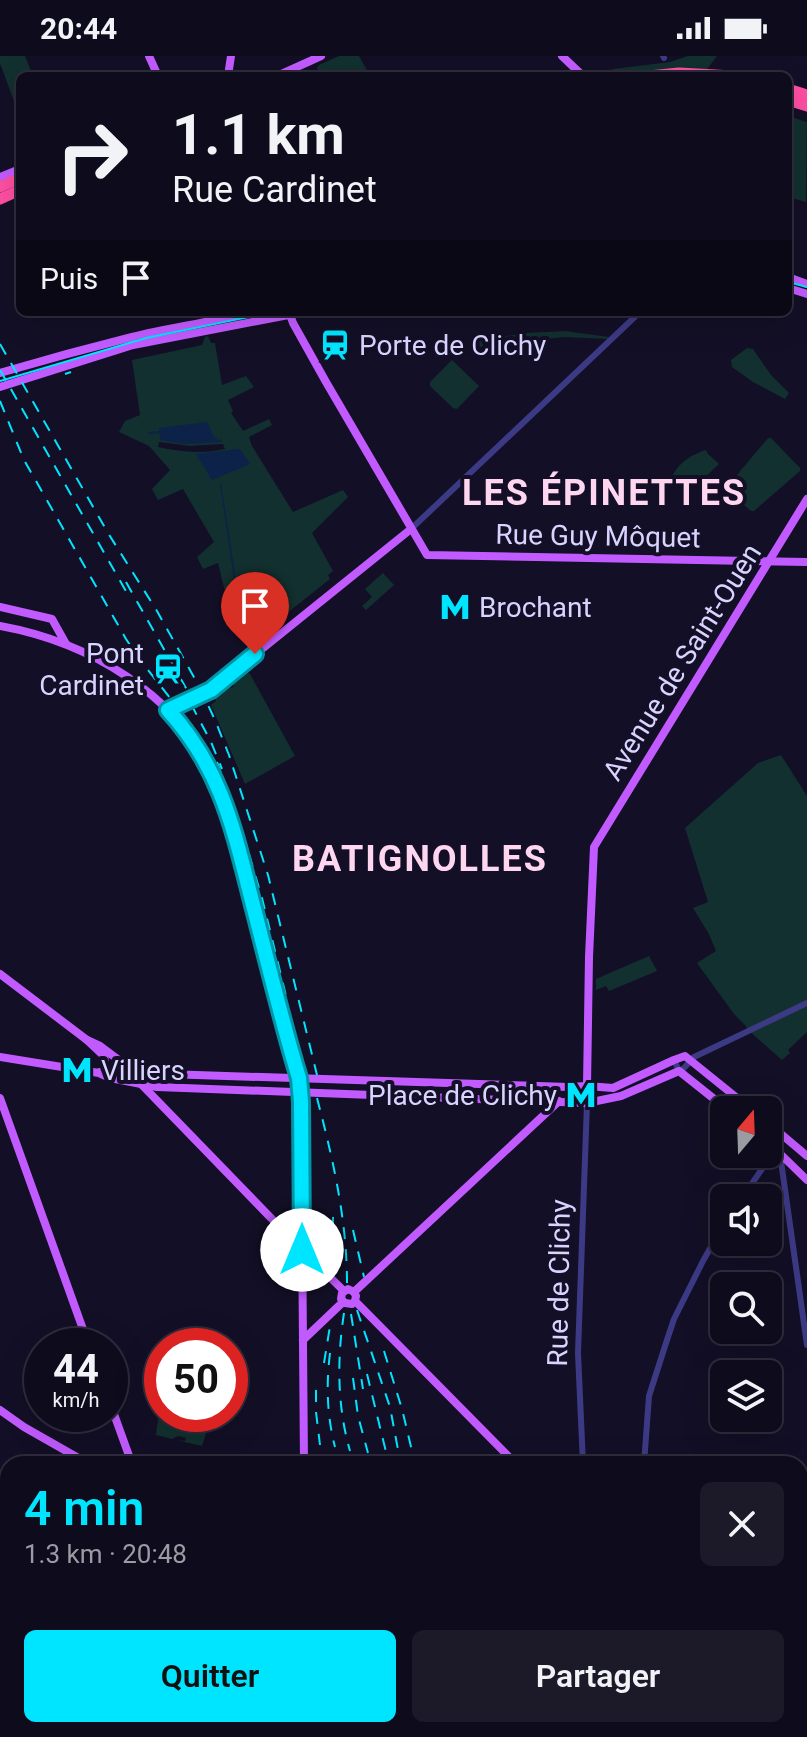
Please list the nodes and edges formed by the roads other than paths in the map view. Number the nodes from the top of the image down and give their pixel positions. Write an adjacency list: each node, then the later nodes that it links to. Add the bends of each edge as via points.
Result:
1 (321, 56): 3 (main road)
2 (562, 56): 4 (main road)
3 (286, 72)
4 (582, 72)
5 (229, 316): 9 (main road)
6 (282, 316): 10 (main road)
7 (288, 316): 14 (main road)
8 (636, 316): 14 (street)
9 (205, 321): 10 (main road); 11 (main road)
10 (201, 332): 12 (main road, via 133,345)
11 (0, 375)
12 (0, 385)
13 (807, 499): 15 (main road, Avenue de Saint-Ouen)
14 (411, 529): 15 (main road, Rue Guy Môquet, via 427,555); 20 (main road, bridge, via 211,690)
15 (769, 562): 16 (main road, Rue Guy Môquet); 35 (main road, Avenue de Saint-Ouen, via 594,847)
16 (807, 562)
17 (0, 607): 19 (main road, via 53,621)
18 (0, 626): 19 (main road)
19 (66, 644): 20 (main road)
20 (172, 709): 32 (main road, via 221,794)
21 (0, 974): 23 (main road)
22 (807, 1003): 26 (street)
23 (87, 1040): 25 (main road); 28 (main road)
24 (0, 1057): 30 (main road)
25 (114, 1057): 28 (main road); 31 (main road)
26 (690, 1058): 27 (main road); 29 (street); 38 (main road)
27 (674, 1060): 29 (street); 35 (main road, via 613,1088)
28 (105, 1062): 30 (main road)
29 (679, 1071): 37 (main road); 41 (main road, via 621,1096)
30 (102, 1073): 31 (main road); 33 (main road)
31 (136, 1073): 32 (main road); 33 (main road)
32 (299, 1078): 34 (main road); 36 (main road)
33 (141, 1084): 36 (main road); 50 (main road)
34 (559, 1087): 35 (main road); 40 (main road)
35 (587, 1087): 41 (main road, via 595,1095); 41 (main road, via 578,1097)
36 (300, 1093): 40 (main road); 50 (main road)
37 (710, 1096)
38 (735, 1096)
39 (0, 1098): 52 (main road)
40 (559, 1101): 41 (main road); 51 (main road)
41 (587, 1102): 61 (street, Rue de Clichy, via 578,1353)
42 (782, 1134): 43 (main road)
43 (792, 1143): 44 (main road); 46 (main road)
44 (782, 1145)
45 (782, 1156): 48 (main road)
46 (807, 1156)
47 (777, 1168): 54 (street)
48 (807, 1180)
49 (710, 1247): 62 (street, via 674,1319 649,1396)
50 (302, 1250): 51 (main road); 53 (main road)
51 (351, 1294): 53 (main road, via 350,1304 343,1302); 60 (main road)
52 (83, 1328)
53 (303, 1340): 59 (main road)
54 (807, 1345)
55 (0, 1410): 57 (main road)
56 (120, 1432): 58 (main road)
57 (75, 1456)
58 (129, 1456)
59 (304, 1456)
60 (508, 1456)
61 (583, 1456)
62 (645, 1456)

